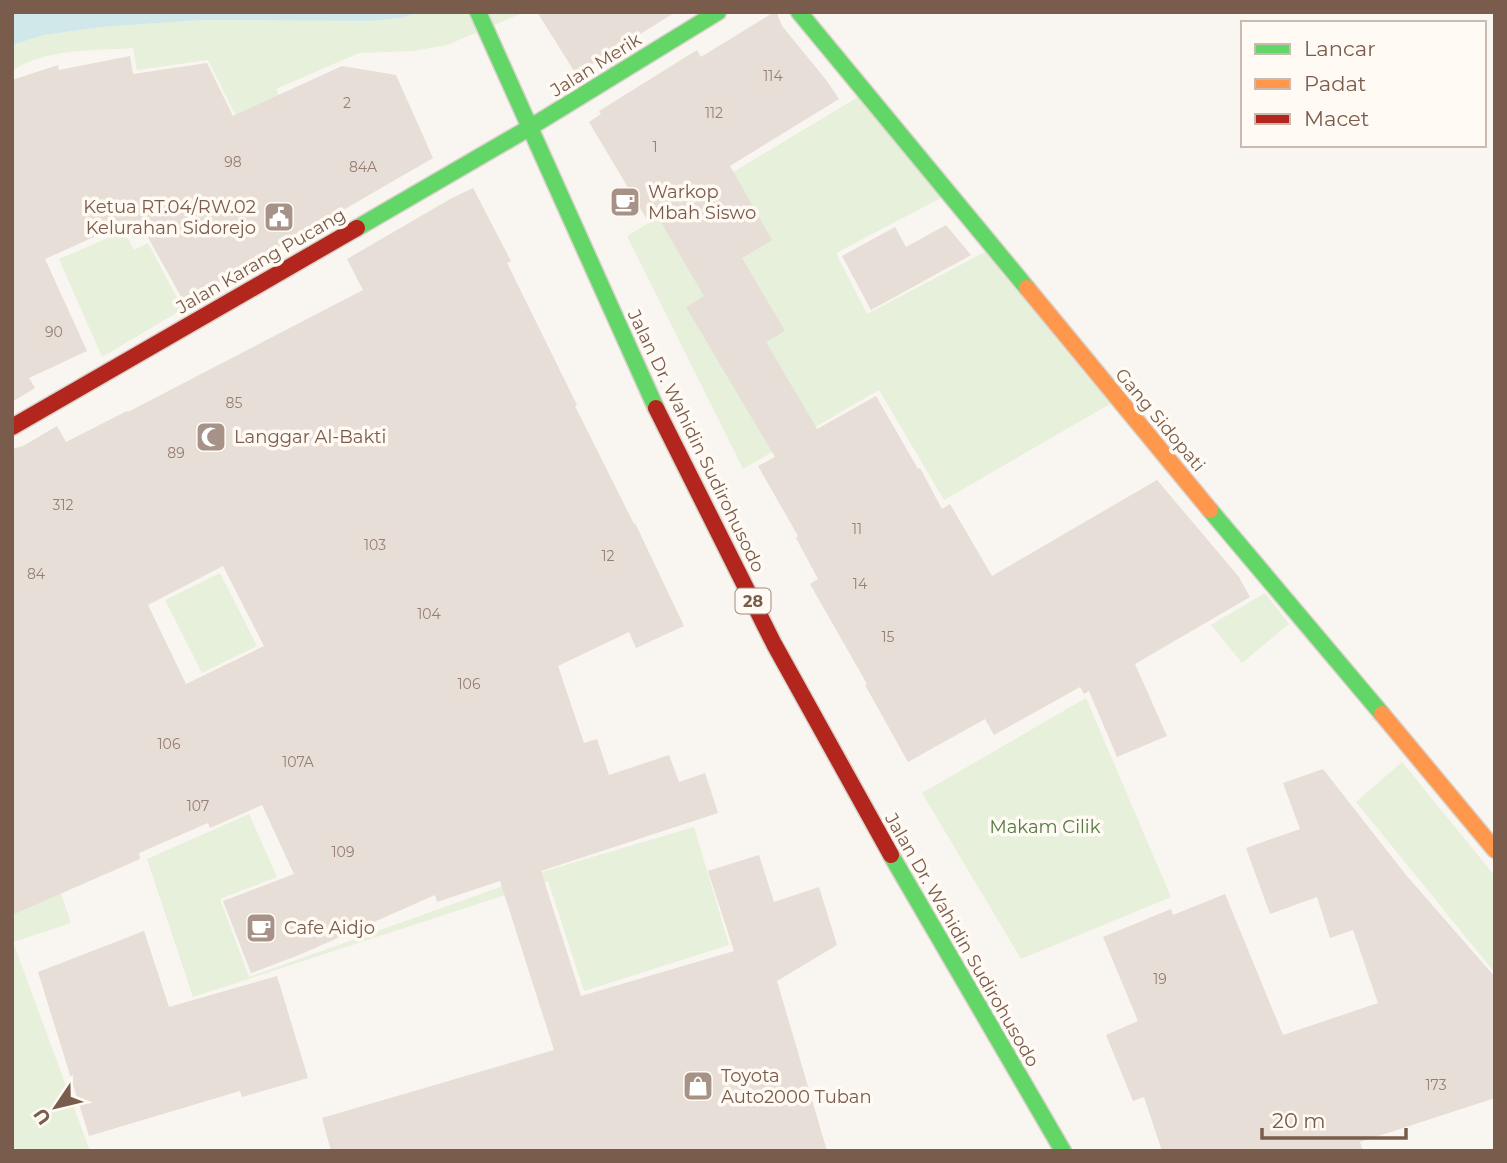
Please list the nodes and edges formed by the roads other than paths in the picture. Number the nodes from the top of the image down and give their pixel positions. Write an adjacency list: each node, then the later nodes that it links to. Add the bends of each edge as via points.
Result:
1 (478, 12): 4 (main road, Jalan Dr. Wahidin Sudirohusodo / 28)
2 (718, 12): 4 (main road, Jalan Merik)
3 (799, 12): 6 (main road, Gang Sidopati)
4 (529, 128): 5 (main road, Jalan Karang Pucang); 7 (main road, Jalan Dr. Wahidin Sudirohusodo / 28, via 671,440 774,644 868,817)
5 (12, 427)
6 (1495, 850)
7 (1063, 1151)

